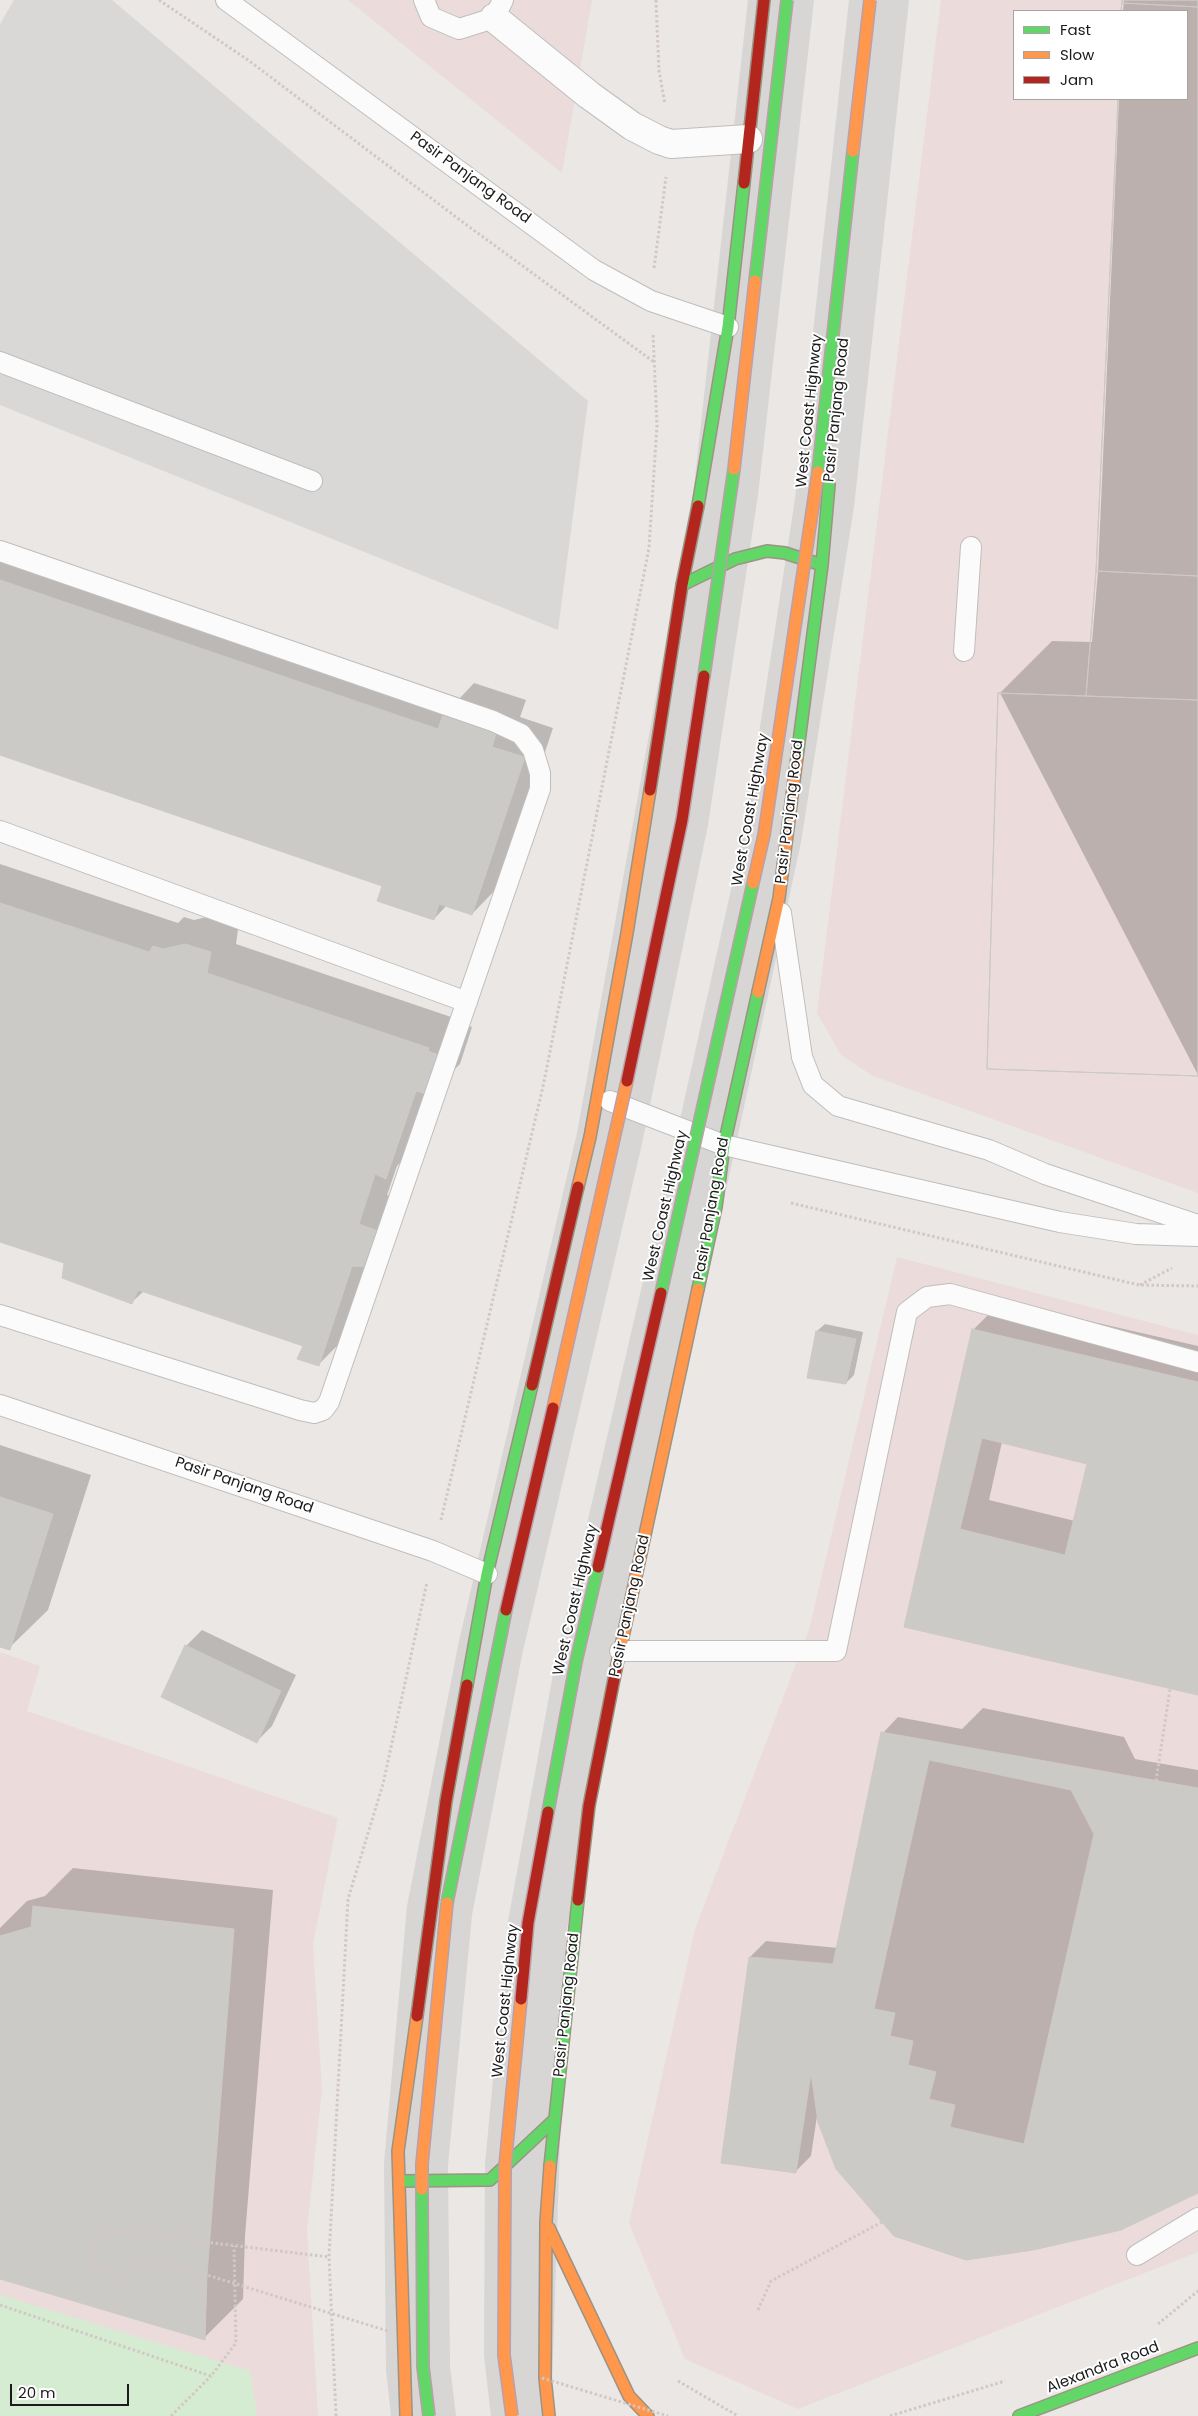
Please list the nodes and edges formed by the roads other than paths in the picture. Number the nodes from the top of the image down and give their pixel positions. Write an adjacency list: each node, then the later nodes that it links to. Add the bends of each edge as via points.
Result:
1 (226, 0): 9 (lane, Pasir Panjang Road, via 594,270 651,301)
2 (424, 0): 7 (lane, via 431,17 459,29)
3 (764, 0): 8 (main road)
4 (787, 0): 38 (main road, bridge, via 731,492 682,820 614,1142 497,1650 445,1911 422,2164 424,2367)
5 (870, 0): 39 (main road, West Coast Highway, bridge, via 815,502 764,835 576,1662 528,1923 505,2166 504,2355)
6 (876, 0): 11 (main road, Pasir Panjang Road)
7 (499, 9): 8 (street, via 589,95 632,126 671,144)
8 (748, 139): 9 (main road)
9 (728, 327): 17 (main road, via 704,479)
10 (0, 362): 13 (lane)
11 (836, 416)
12 (830, 476): 16 (main road, Pasir Panjang Road)
13 (312, 481)
14 (971, 546): 18 (lane)
15 (0, 551): 21 (lane, via 494,721 521,734 533,750 540,773 540,788)
16 (822, 565): 17 (main road, via 785,553 767,551 736,559); 20 (main road, Pasir Panjang Road)
17 (682, 585): 22 (main road, via 628,933)
18 (964, 651)
19 (0, 831): 21 (lane)
20 (778, 898): 23 (main road, Pasir Panjang Road); 24 (lane, via 802,1057 813,1085 838,1106 989,1150 1045,1174)
21 (467, 1002): 26 (lane, via 329,1402 323,1410 314,1413 300,1410)
22 (597, 1095): 23 (lane); 29 (main road, via 586,1155)
23 (724, 1145): 25 (lane, via 1060,1222 1136,1234); 30 (main road, Pasir Panjang Road, via 716,1207)
24 (1198, 1225)
25 (1198, 1236)
26 (0, 1316)
27 (1198, 1362): 30 (lane, via 950,1294 927,1297 907,1312 836,1651)
28 (0, 1405): 29 (lane, Pasir Panjang Road, via 434,1551)
29 (486, 1574): 32 (main road, via 446,1801 398,2151)
30 (620, 1651): 31 (main road, Pasir Panjang Road, via 589,1806)
31 (554, 2120): 32 (main road, via 490,2180); 34 (main road, Pasir Panjang Road)
32 (400, 2180): 37 (main road)
33 (1198, 2218): 35 (lane)
34 (546, 2222): 40 (main road, Pasir Panjang Road); 41 (main road, via 629,2396)
35 (1137, 2256)
36 (1198, 2348): 42 (main road, Alexandra Road)
37 (406, 2416)
38 (430, 2416)
39 (512, 2416)
40 (549, 2416)
41 (648, 2416)
42 (1019, 2416)

